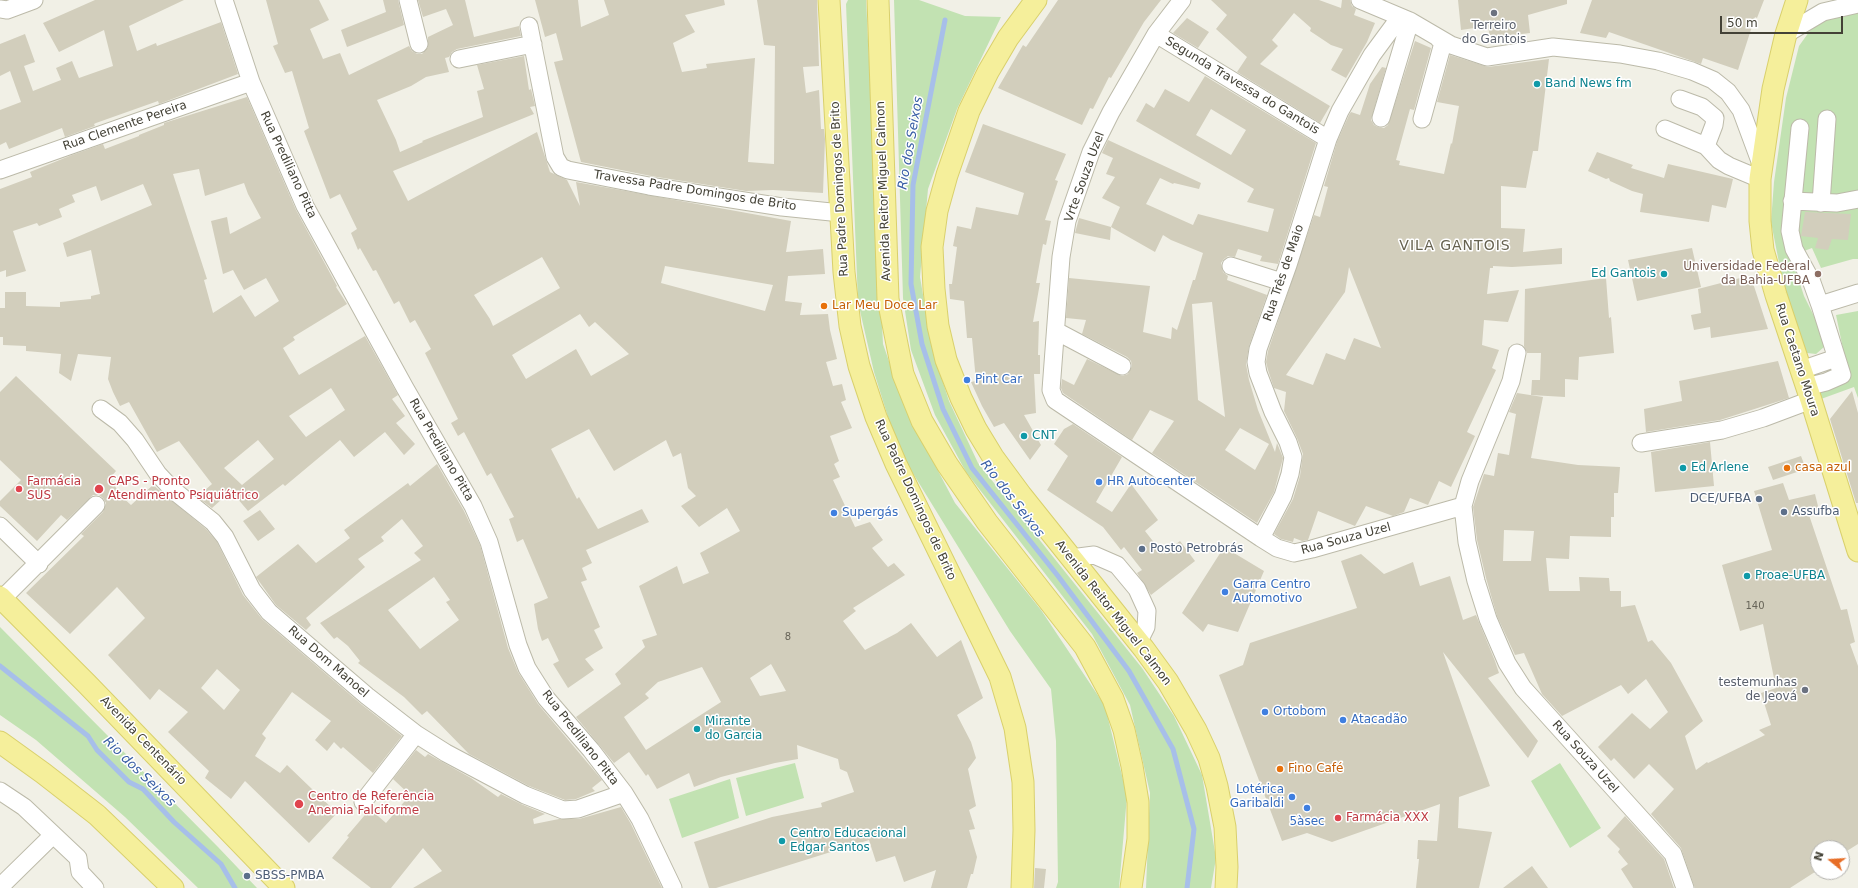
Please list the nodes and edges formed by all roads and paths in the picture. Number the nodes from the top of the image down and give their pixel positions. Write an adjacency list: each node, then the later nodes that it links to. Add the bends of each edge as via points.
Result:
1 (34, 0): 11 (street)
2 (224, 0): 20 (street, Rua Prediliano Pitta)
3 (408, 0): 17 (street)
4 (878, 0): 67 (main road, Avenida Reitor Miguel Calmon, via 888,299 903,374 922,421 947,464 986,522 1085,647 1113,698 1124,730 1138,802 1138,839)
5 (1036, 0): 51 (main road, Avenida Reitor Miguel Calmon, via 1008,38 988,72 957,142 937,211 932,247 934,289 938,326 946,360 976,429 993,457)
6 (1182, 0): 14 (street, Vrte Souza Uzel)
7 (1360, 0): 12 (street)
8 (1797, 0): 15 (main road, Rua Caetano Moura)
9 (830, 2): 34 (main road, Rua Padre Domingos de Brito)
10 (1858, 4): 15 (street, via 1823,12)
11 (2, 14)
12 (1405, 19): 16 (street); 22 (street); 27 (street, Rua Três de Maio, via 1372,55 1350,91)
13 (529, 26): 18 (street)
14 (1156, 34): 27 (street, Segunda Travessa do Gantois); 39 (street, Vrte Souza Uzel, via 1091,152 1075,196 1067,221 1061,257)
15 (1786, 34): 30 (main road, Rua Caetano Moura, via 1773,89)
16 (1438, 38): 23 (street, via 1443,43); 30 (street, via 1487,57 1553,47 1620,54 1692,71 1713,80 1728,92 1741,110)
17 (419, 44)
18 (532, 44): 19 (street); 34 (street, Travessa Padre Domingos de Brito, via 555,157 561,167 649,186 782,207)
19 (459, 59)
20 (251, 82): 29 (street, Rua Clemente Pereira); 58 (street, Rua Prediliano Pitta, via 305,206 473,506 489,542 527,668 546,698 592,750)
21 (1680, 99): 28 (street, via 1702,107 1714,118)
22 (1381, 118)
23 (1422, 119)
24 (1827, 119): 33 (street)
25 (1800, 128): 32 (street)
26 (1665, 129): 28 (street)
27 (1328, 139): 36 (street, Rua Três de Maio)
28 (1706, 146): 30 (street, via 1719,160 1729,166)
29 (0, 170)
30 (1761, 171): 42 (main road, Rua Caetano Moura, via 1760,221 1763,250)
31 (1858, 199): 33 (street)
32 (1792, 201): 33 (street); 38 (street, via 1790,231 1794,250 1811,280)
33 (1821, 203)
34 (840, 213): 66 (main road, Rua Padre Domingos de Brito, via 850,326 876,417 896,464 1000,677 1015,728 1023,782)
35 (1231, 266): 36 (street)
36 (1282, 282): 49 (street, Rua Três de Maio, via 1258,349 1256,362 1273,412 1293,457 1282,496)
37 (1858, 293): 38 (street)
38 (1820, 305): 42 (street, via 1842,375 1826,382)
39 (1056, 331): 41 (street); 43 (street, Vrte Souza Uzel, via 1052,390)
40 (1517, 353): 47 (street, Rua Souza Uzel, via 1510,381 1470,481)
41 (1122, 366)
42 (1806, 386): 45 (street, via 1789,408 1763,418 1722,430); 50 (main road, Rua Caetano Moura)
43 (1055, 400): 49 (street, Rua Souza Uzel)
44 (101, 409): 55 (street, Rua Dom Manoel, via 120,423 173,490 213,522 252,590 269,612 367,696)
45 (1641, 443)
46 (96, 505): 52 (street)
47 (1463, 506): 49 (street, Rua Souza Uzel, via 1294,552 1277,548); 69 (street, Rua Souza Uzel, via 1467,542 1476,581 1488,619 1507,663 1523,688 1673,854)
48 (0, 526): 52 (street)
49 (1261, 538)
50 (1858, 551)
51 (1071, 558): 54 (main road, Avenida Reitor Miguel Calmon); 54 (street, via 1094,555 1111,562 1117,565 1133,584 1147,611 1146,627)
52 (39, 564): 53 (street)
53 (1, 598): 64 (main road, Avenida Centenário)
54 (1139, 642): 68 (main road, Avenida Reitor Miguel Calmon, via 1183,707 1208,758 1217,786 1225,827)
55 (416, 734): 58 (street, Rua Dom Manoel, via 525,795 563,810 578,809); 59 (street)
56 (0, 742): 63 (main road, via 97,815)
57 (0, 791): 60 (street, via 24,807)
58 (624, 794): 65 (street, Rua Prediliano Pitta, via 640,819)
59 (363, 802)
60 (53, 836): 61 (street); 62 (street, via 78,858 80,872)
61 (0, 887)
62 (95, 888)
63 (173, 888)
64 (284, 888)
65 (673, 888)
66 (1022, 888)
67 (1131, 888)
68 (1226, 888)
69 (1685, 888)

